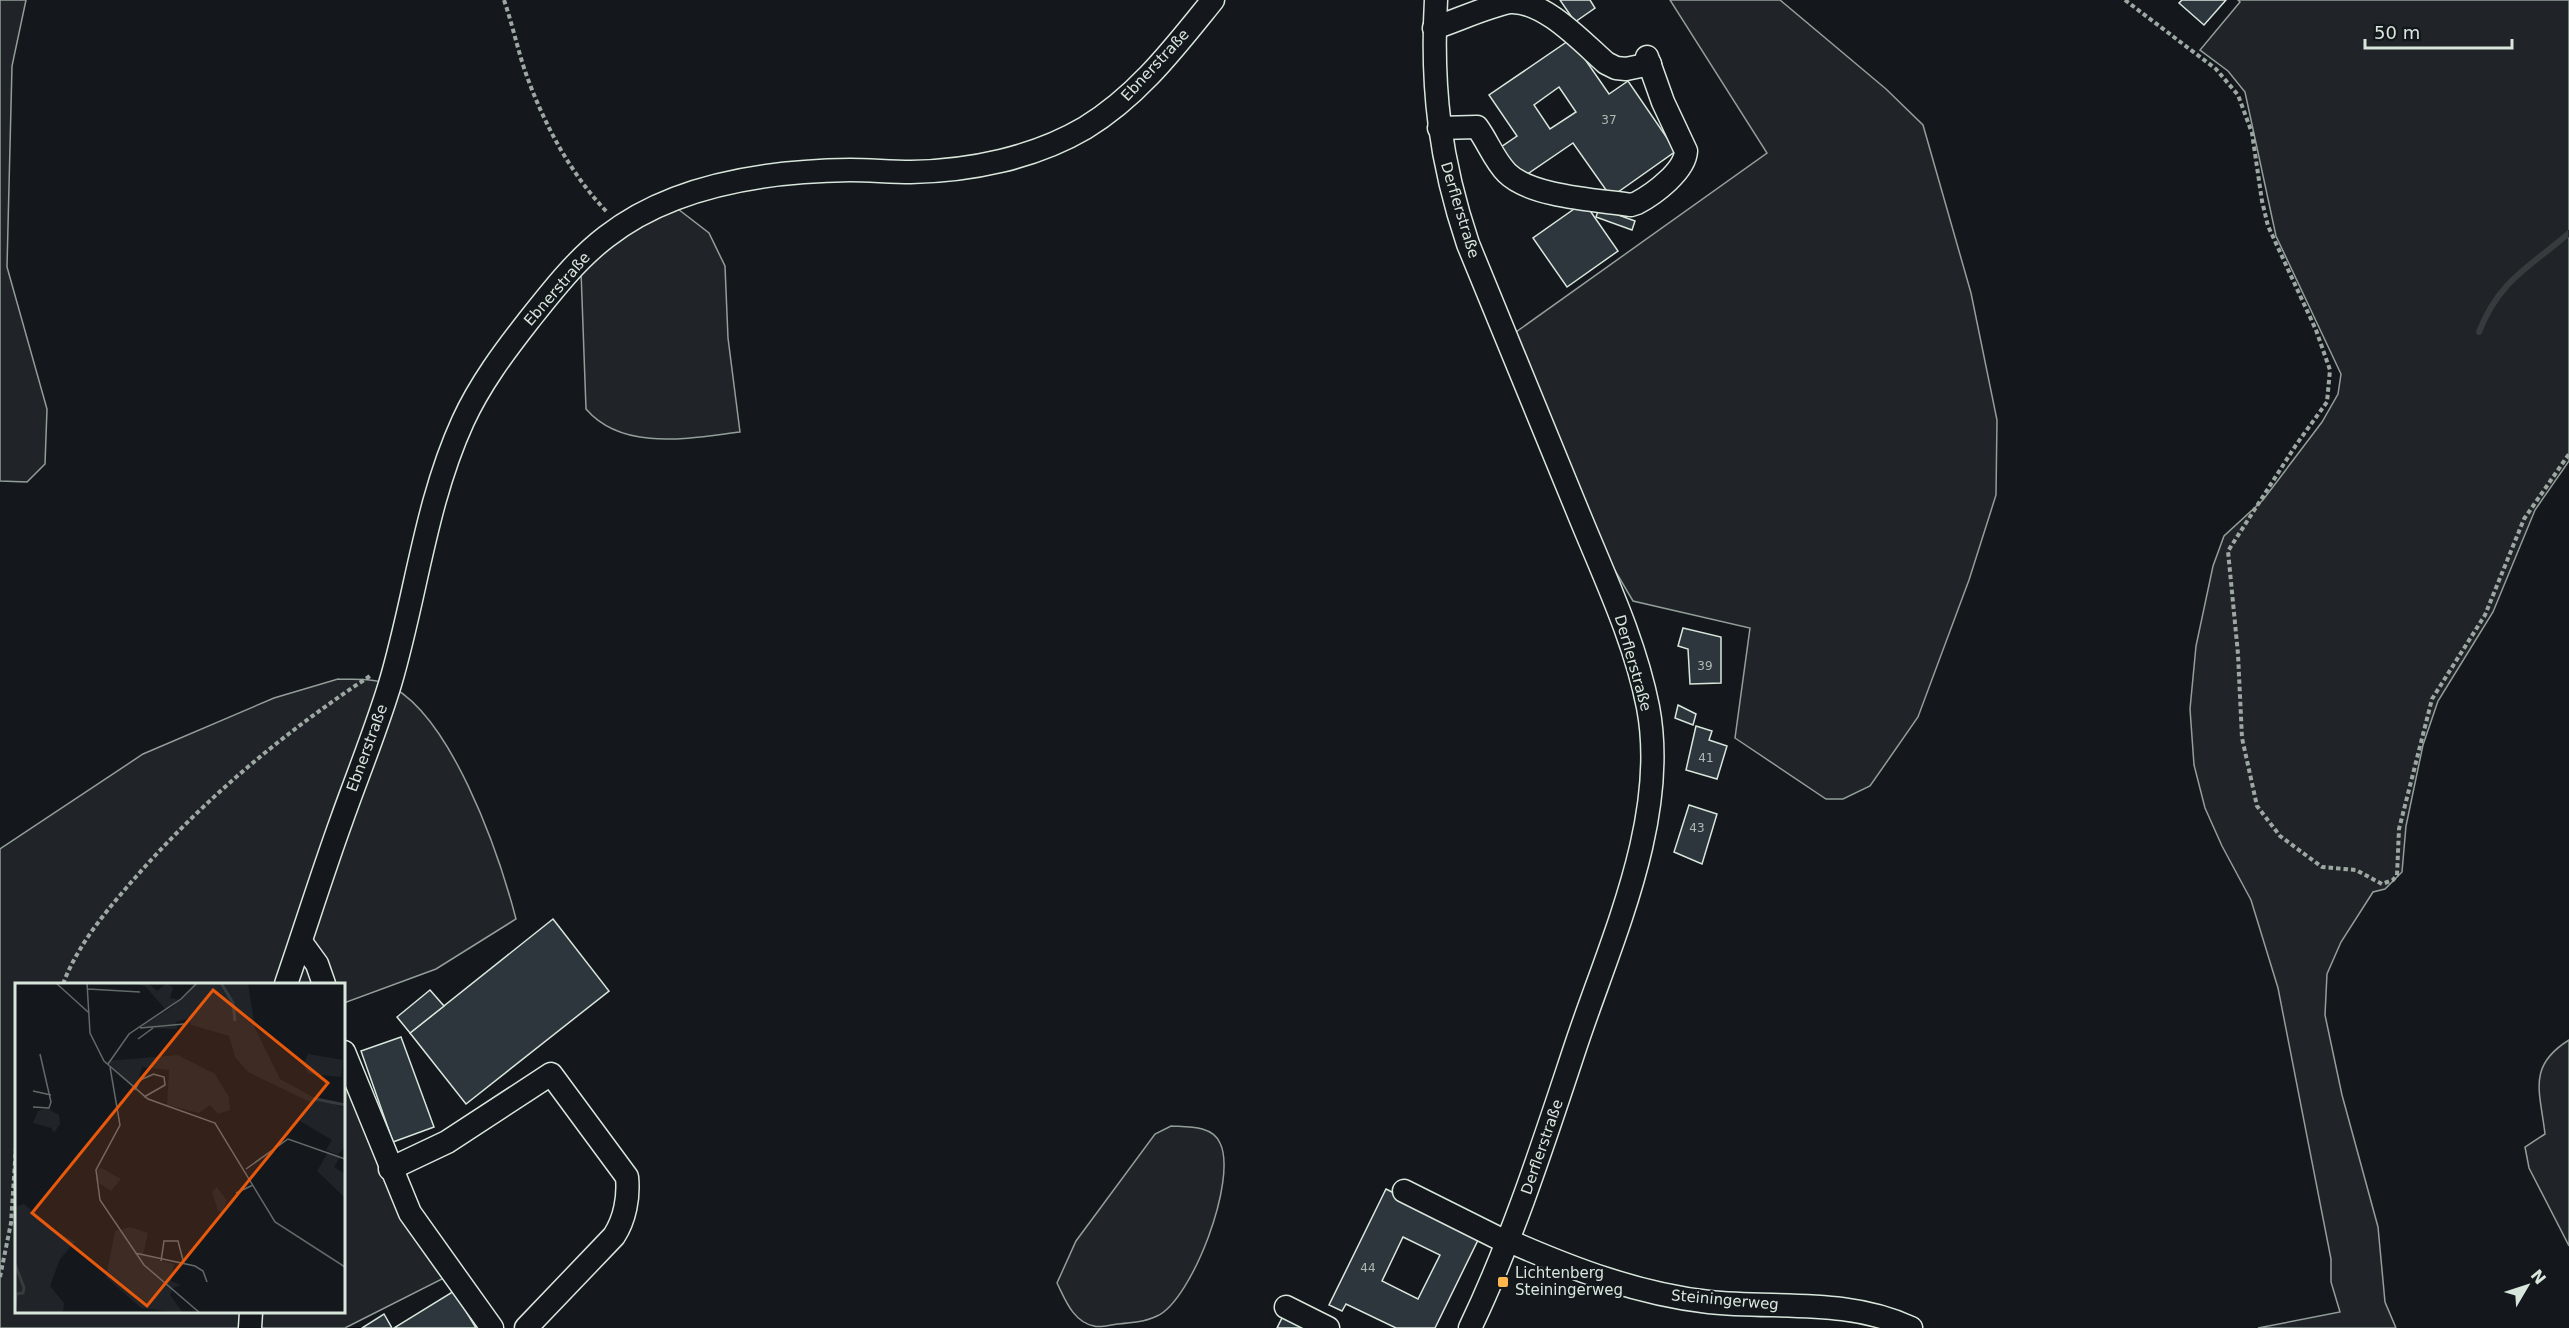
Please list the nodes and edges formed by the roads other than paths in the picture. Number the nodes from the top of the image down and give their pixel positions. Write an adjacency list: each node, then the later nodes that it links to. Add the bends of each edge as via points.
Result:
1 (1213, 0): 5 (street, Ebnerstraße, via 1133,92 1083,129 1046,147 945,170 822,171 738,182 664,203 622,225 592,248 502,356 475,397 444,470 397,658)
2 (1436, 0): 3 (street, Derflerstraße)
3 (1434, 28): 4 (street, Derflerstraße); 4 (street, via 1511,1 1528,2 1552,14 1616,68 1648,60 1686,156 1652,193 1631,205 1560,196 1520,182 1504,169 1477,127)
4 (1439, 128): 11 (street, Derflerstraße, via 1446,170 1468,244 1626,631 1648,707 1654,765 1649,817 1627,893)
5 (301, 942): 6 (street, Ebnerstraße); 7 (street, via 317,964)
6 (286, 983)
7 (324, 983)
8 (345, 1055): 9 (street)
9 (390, 1169): 13 (street, via 410,1213); 14 (street, via 447,1142 551,1074 627,1177 627,1195 614,1236)
10 (1404, 1191): 11 (street, Steiningerweg)
11 (1508, 1242): 16 (street, Derflerstraße); 17 (street, Steiningerweg, via 1569,1268 1671,1296 1735,1304 1847,1309 1880,1315)
12 (1286, 1307): 15 (street)
13 (492, 1328)
14 (526, 1328)
15 (1328, 1328)
16 (1470, 1328)
17 (1911, 1328)

